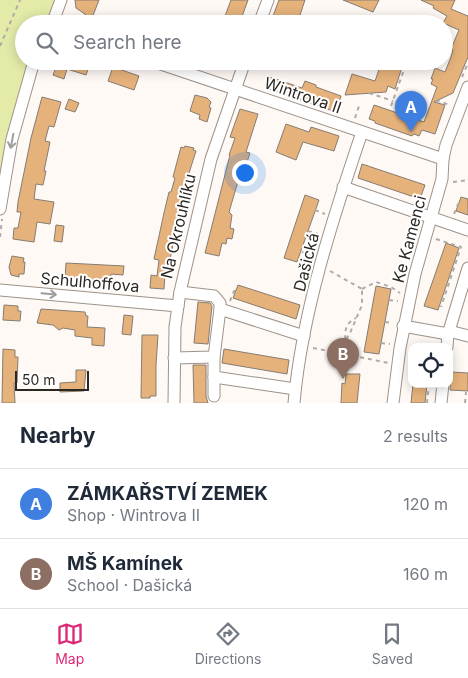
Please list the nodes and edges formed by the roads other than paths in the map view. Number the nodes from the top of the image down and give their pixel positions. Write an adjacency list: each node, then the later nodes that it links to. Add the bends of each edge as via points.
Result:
1 (61, 0): 3 (street)
2 (268, 0): 4 (street)
3 (55, 15)
4 (262, 15)
5 (31, 70): 13 (street, one-way to 13, via 12,139)
6 (178, 70): 9 (street, Wintrova II)
7 (241, 70): 9 (street, Na Okrouhlíku)
8 (468, 87): 11 (street, Ke Kamenci)
9 (234, 89): 10 (street, Wintrova II); 18 (street, Na Okrouhlíku, via 209,168)
10 (362, 132): 11 (street, Wintrova II); 12 (street, Dašická)
11 (443, 159): 14 (street, Ke Kamenci, via 442,179)
12 (344, 187): 14 (street); 24 (street, Dašická)
13 (0, 209)
14 (430, 218): 15 (street); 21 (street, Ke Kamenci)
15 (468, 230)
16 (468, 268): 22 (street)
17 (0, 290): 19 (street, Schulhoffova, one-way to 19)
18 (180, 292): 19 (street, Na Okrouhlíku); 20 (street, via 214,296 220,303)
19 (178, 306): 27 (street, Na Okrouhlíku)
20 (220, 309): 24 (street); 26 (street)
21 (401, 325): 22 (street); 34 (street, Ke Kamenci)
22 (449, 333): 23 (street); 25 (street)
23 (468, 336)
24 (304, 341): 30 (street, Dašická)
25 (448, 343)
26 (214, 357): 27 (street); 28 (street)
27 (174, 358): 32 (street, Na Okrouhlíku)
28 (214, 377): 30 (street); 31 (street)
29 (443, 388): 35 (street)
30 (295, 389): 33 (street, Dašická)
31 (214, 396)
32 (174, 403)
33 (294, 403)
34 (394, 403)
35 (441, 403)

